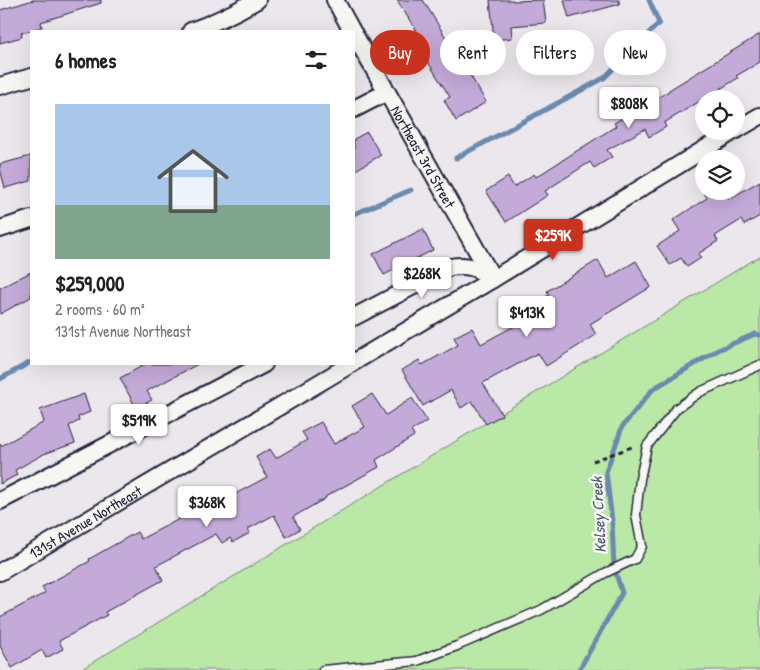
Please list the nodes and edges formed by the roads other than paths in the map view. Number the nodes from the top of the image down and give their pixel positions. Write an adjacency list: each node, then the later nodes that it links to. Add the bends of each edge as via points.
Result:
1 (257, 0): 3 (street)
2 (335, 0): 4 (street, Northeast 3rd Street)
3 (194, 30)
4 (352, 30)
5 (355, 36): 8 (street, Northeast 3rd Street)
6 (30, 77): 7 (street)
7 (0, 86)
8 (387, 92): 9 (street); 15 (street, Northeast 3rd Street)
9 (355, 108)
10 (760, 116): 11 (street, 131st Avenue Northeast)
11 (745, 125)
12 (720, 140): 15 (street, 131st Avenue Northeast)
13 (30, 219): 14 (street)
14 (0, 229)
15 (493, 279): 16 (street, via 470,266 450,266); 17 (street, 131st Avenue Northeast)
16 (355, 316)
17 (355, 361)
18 (262, 365): 21 (street)
19 (349, 365): 22 (street, 131st Avenue Northeast)
20 (760, 365): 23 (lane, via 700,392 677,408 647,446 636,515 642,546 634,559 605,572 541,610 417,661)
21 (0, 501)
22 (0, 572)
23 (323, 670)

